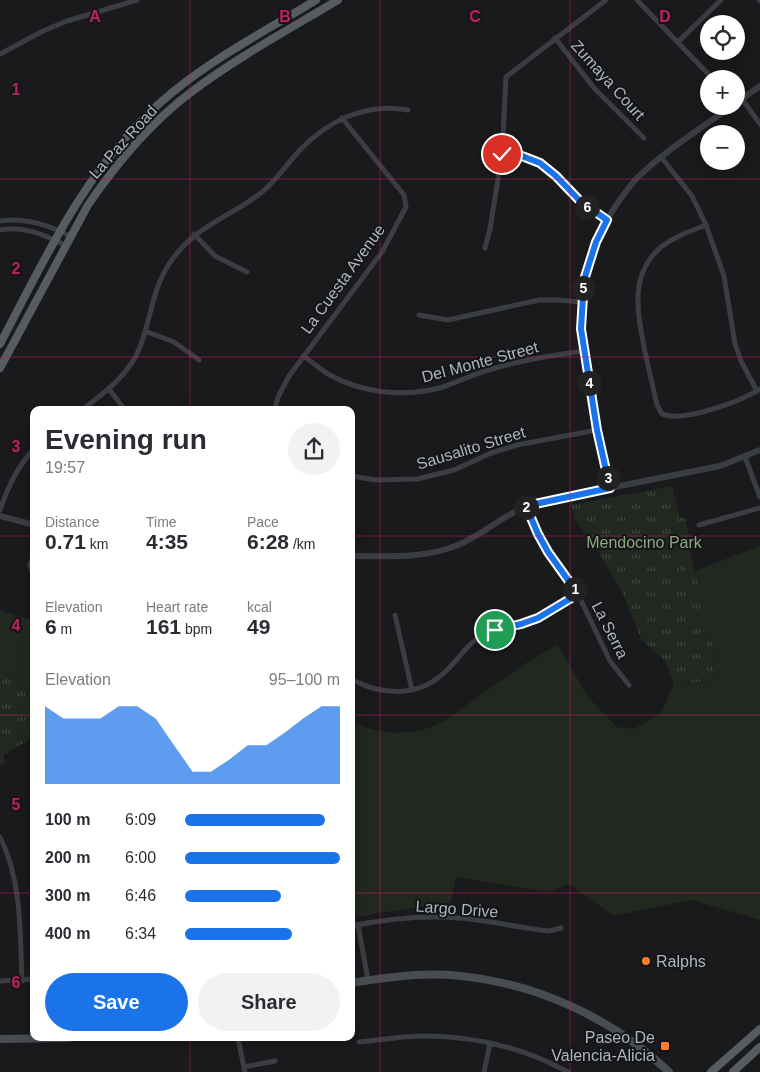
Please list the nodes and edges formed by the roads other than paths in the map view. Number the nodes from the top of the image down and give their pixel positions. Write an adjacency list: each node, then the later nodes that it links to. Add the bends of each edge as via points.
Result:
1 (137, 0): 7 (street)
2 (316, 0): 26 (main road, La Paz Road, via 228,53 162,101 107,160)
3 (338, 0): 28 (main road, La Paz Road, via 188,94 137,143 103,184)
4 (606, 0): 8 (street)
5 (637, 0): 9 (street)
6 (720, 0): 9 (street)
7 (119, 3): 10 (street, via 51,27)
8 (555, 38): 19 (street, Zumaya Court, via 594,88); 20 (street, via 506,77)
9 (678, 42): 11 (street)
10 (0, 54)
11 (704, 70)
12 (760, 86): 13 (street)
13 (745, 97)
14 (745, 108): 18 (street)
15 (408, 110): 17 (street, via 390,107)
16 (719, 115): 21 (street)
17 (342, 118): 27 (street, via 314,136 262,193); 38 (street, La Cuesta Avenue, via 404,195 406,207 382,252)
18 (760, 124)
19 (644, 138)
20 (502, 154): 22 (street, via 522,156 540,163 580,201); 31 (street)
21 (661, 157): 22 (street, via 637,178); 24 (street, via 692,196)
22 (607, 220): 33 (street, via 589,261)
23 (0, 221): 26 (street, via 24,220)
24 (706, 225): 42 (street, via 724,276 735,344 741,361); 42 (street, via 677,236 660,248 640,280 636,302 638,318 657,405 662,414 672,417 733,403)
25 (0, 230): 29 (street, via 34,231)
26 (60, 231): 28 (street); 29 (main road, La Paz Road)
27 (194, 234): 32 (street, via 215,256); 35 (street, via 158,283)
28 (70, 236): 30 (main road, La Paz Road)
29 (55, 240): 30 (street); 36 (main road, La Paz Road)
30 (65, 245): 40 (main road, La Paz Road)
31 (485, 248)
32 (246, 272)
33 (582, 302): 34 (street, via 539,300 448,320); 37 (street)
34 (419, 315)
35 (145, 331): 39 (street, via 174,342); 41 (street, via 130,365)
36 (0, 344)
37 (583, 351): 38 (street, Del Monte Street, via 527,360 415,392 358,387 328,374); 46 (street)
38 (303, 356): 45 (street, La Cuesta Avenue, via 289,376)
39 (199, 360)
40 (0, 368)
41 (109, 389): 43 (street); 44 (street)
42 (759, 390)
43 (87, 406)
44 (122, 406)
45 (275, 406)
46 (597, 430): 50 (street, Sausalito Street, via 517,445 454,470 417,479 376,480); 51 (street)
47 (760, 450): 49 (street)
48 (30, 453): 55 (street, via 14,476)
49 (745, 457): 51 (street, via 720,466); 52 (street)
50 (355, 477)
51 (610, 488): 53 (street)
52 (760, 497)
53 (526, 506): 59 (street, via 457,546 432,553); 60 (street, La Serra, via 548,552)
54 (760, 508): 58 (street)
55 (0, 510)
56 (0, 516): 57 (street)
57 (30, 524)
58 (699, 525)
59 (355, 556)
60 (578, 594): 63 (street, La Serra, via 610,661); 64 (street, via 538,618 478,638 446,672)
61 (395, 614): 64 (street)
62 (355, 680): 64 (street, via 379,691)
63 (629, 685)
64 (412, 690)
65 (0, 837): 72 (street, via 19,908)
66 (358, 924): 67 (street, Largo Drive); 68 (street, Largo Drive, via 419,917 459,918 549,931); 70 (street)
67 (355, 925)
68 (561, 928)
69 (30, 980): 72 (street)
70 (368, 980): 73 (main road); 85 (main road, via 411,975 462,976 530,991 572,1006 620,1032)
71 (0, 981): 72 (street)
72 (22, 981)
73 (355, 982)
74 (760, 1029): 86 (main road)
75 (0, 1039): 76 (main road)
76 (30, 1039)
77 (239, 1041): 82 (street)
78 (359, 1042): 79 (street, via 423,1036)
79 (490, 1043): 83 (street); 84 (street, via 530,1055)
80 (760, 1047): 87 (main road)
81 (275, 1061): 82 (street)
82 (245, 1069)
83 (484, 1072)
84 (568, 1072)
85 (669, 1072)
86 (711, 1072)
87 (733, 1072)

